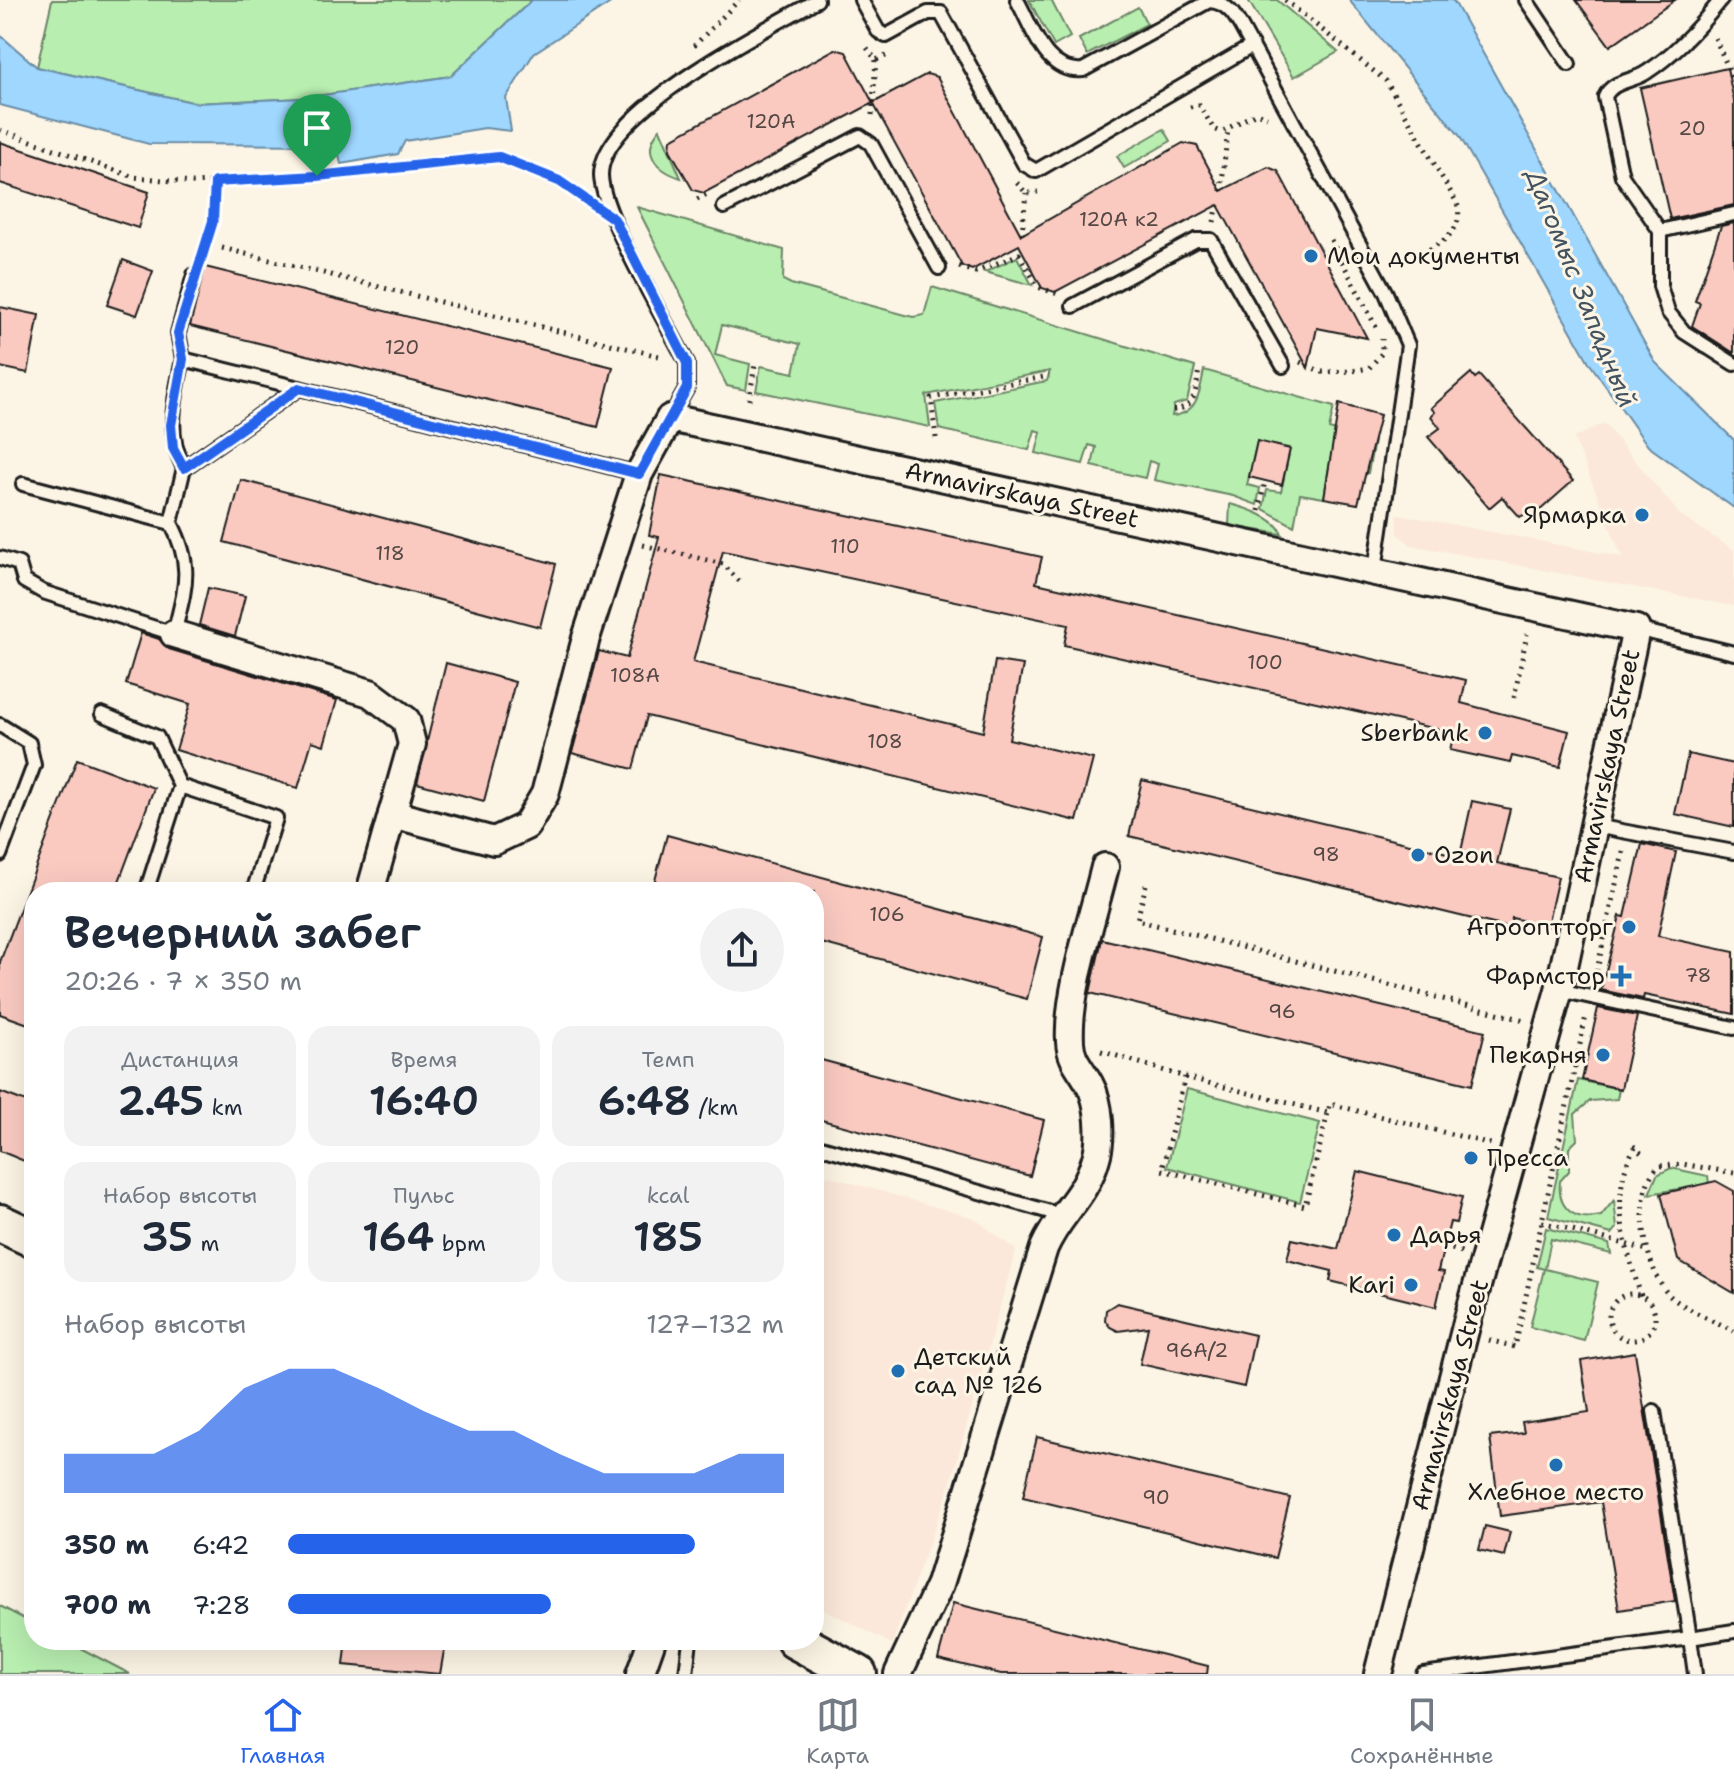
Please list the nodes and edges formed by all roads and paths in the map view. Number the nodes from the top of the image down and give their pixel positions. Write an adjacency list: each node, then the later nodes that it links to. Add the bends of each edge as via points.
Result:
1 (817, 0): 31 (lane, via 679,82 621,129 602,159 601,178)
2 (861, 0): 9 (lane, via 886,36 928,13 941,13 1024,164 1036,171)
3 (1017, 0): 9 (lane, via 1049,57 1066,70 1083,70 1209,1 1230,8)
4 (1285, 0): 41 (path, via 1386,81 1457,203 1455,229)
5 (1526, 0): 12 (lane)
6 (1721, 0): 7 (lane)
7 (1705, 19): 13 (path); 35 (lane, via 1649,71 1614,85 1605,97 1622,176)
8 (861, 35): 11 (path)
9 (1252, 46): 67 (lane, via 1386,293 1408,345)
10 (890, 53): 11 (path)
11 (876, 60): 16 (path)
12 (1569, 64)
13 (1734, 81)
14 (1181, 113): 19 (path, via 1199,105 1214,129)
15 (861, 114): 16 (path)
16 (872, 115): 18 (path)
17 (1269, 119): 19 (path, via 1256,113)
18 (877, 122)
19 (1228, 129): 24 (path)
20 (0, 130): 22 (path, via 134,177)
21 (1013, 175): 26 (path)
22 (215, 182): 31 (path, via 499,157 559,181); 44 (path, via 213,221)
23 (1050, 185): 26 (path)
24 (1221, 191)
25 (711, 192): 27 (path)
26 (1026, 193): 37 (path)
27 (697, 199)
28 (1218, 205): 32 (path)
29 (724, 207): 43 (lane, via 860,136 871,144)
30 (1734, 214): 35 (lane)
31 (614, 219): 48 (lane)
32 (1214, 223): 33 (path); 36 (path)
33 (1202, 226)
34 (1326, 230): 46 (path, via 1383,340 1382,353 1369,368 1332,373)
35 (1660, 231): 49 (lane, via 1660,286 1668,312 1684,332)
36 (1221, 232)
37 (1022, 234)
38 (1020, 244): 40 (path)
39 (222, 248): 48 (path)
40 (1019, 254): 42 (path, via 976,272 963,271); 45 (path, via 1038,287)
41 (1413, 258)
42 (953, 262)
43 (939, 268)
44 (194, 275): 47 (lane, via 178,333)
45 (1070, 300): 51 (lane, via 1196,240 1211,240)
46 (1294, 358)
47 (183, 359): 54 (lane); 59 (lane, via 171,425 173,448)
48 (687, 363): 57 (lane, via 687,388)
49 (1734, 364)
50 (755, 365): 55 (path)
51 (1283, 366)
52 (1199, 368): 56 (path, via 1193,400 1182,410)
53 (1049, 376): 58 (path, via 931,398)
54 (299, 388): 59 (lane); 60 (lane)
55 (749, 400)
56 (1173, 410)
57 (670, 418): 60 (street); 67 (street, Armavirskaya Street)
58 (936, 438)
59 (184, 468): 64 (lane)
60 (639, 474): 65 (street)
61 (1265, 481): 63 (path)
62 (23, 484): 64 (lane)
63 (1259, 511)
64 (171, 523): 71 (lane, via 185,549 188,577)
65 (618, 540): 68 (path, via 723,564); 79 (street, via 545,794 526,826 494,841)
66 (0, 558): 71 (lane, via 19,564 24,581 43,592)
67 (1375, 570): 69 (street, Armavirskaya Street)
68 (742, 584)
69 (1636, 629): 74 (lane); 80 (street, Armavirskaya Street)
70 (1512, 630): 72 (path)
71 (174, 634): 79 (street, via 389,703 406,720 412,744)
72 (1527, 634): 73 (path); 75 (path)
73 (1543, 637)
74 (1734, 653)
75 (1514, 698)
76 (102, 714): 78 (lane, via 157,737)
77 (0, 725): 83 (lane, via 29,743 34,765)
78 (180, 786): 85 (lane); 86 (lane, via 276,818)
79 (392, 814): 87 (street)
80 (1595, 826): 81 (lane); 89 (street, Armavirskaya Street)
81 (1627, 833): 82 (lane); 90 (path)
82 (1734, 852)
83 (0, 855)
84 (1105, 867): 93 (street, via 1072,1006)
85 (149, 882)
86 (256, 882)
87 (373, 882)
88 (1146, 885): 91 (path, via 1137,920)
89 (1559, 990): 90 (lane); 110 (street, Armavirskaya Street)
90 (1590, 998): 92 (lane); 101 (path)
91 (1529, 1021)
92 (1734, 1028)
93 (1070, 1041): 94 (path); 100 (street, via 1072,1059 1092,1088 1098,1140 1083,1194)
94 (1185, 1077): 95 (path); 95 (path, via 1162,1170 1305,1206)
95 (1328, 1113): 96 (path, via 1330,1104)
96 (1495, 1144)
97 (824, 1148): 100 (lane)
98 (1641, 1153): 104 (path, via 1635,1147 1619,1188)
99 (1734, 1173): 106 (path, via 1682,1164 1659,1166 1643,1196)
100 (1064, 1216): 120 (street, via 1044,1248 940,1584)
101 (1542, 1222): 104 (path); 110 (path, via 1515,1347)
102 (0, 1223): 103 (main road)
103 (24, 1234)
104 (1626, 1244): 106 (path); 108 (path)
105 (1444, 1247): 107 (path)
106 (1647, 1250): 109 (path, via 1669,1295)
107 (1466, 1254)
108 (1641, 1296): 108 (path, via 1626,1295 1610,1309 1610,1324 1626,1340 1641,1339 1653,1328 1655,1313)
109 (1734, 1331)
110 (1464, 1334): 121 (street, Armavirskaya Street)
111 (1654, 1411): 113 (lane)
112 (1734, 1631): 113 (lane)
113 (1690, 1638): 122 (lane); 123 (lane)
114 (648, 1650): 117 (street)
115 (689, 1650): 118 (lane)
116 (814, 1650): 119 (main road)
117 (640, 1674)
118 (686, 1674)
119 (858, 1674)
120 (898, 1674)
121 (1378, 1674)
122 (1423, 1674)
123 (1695, 1674)

